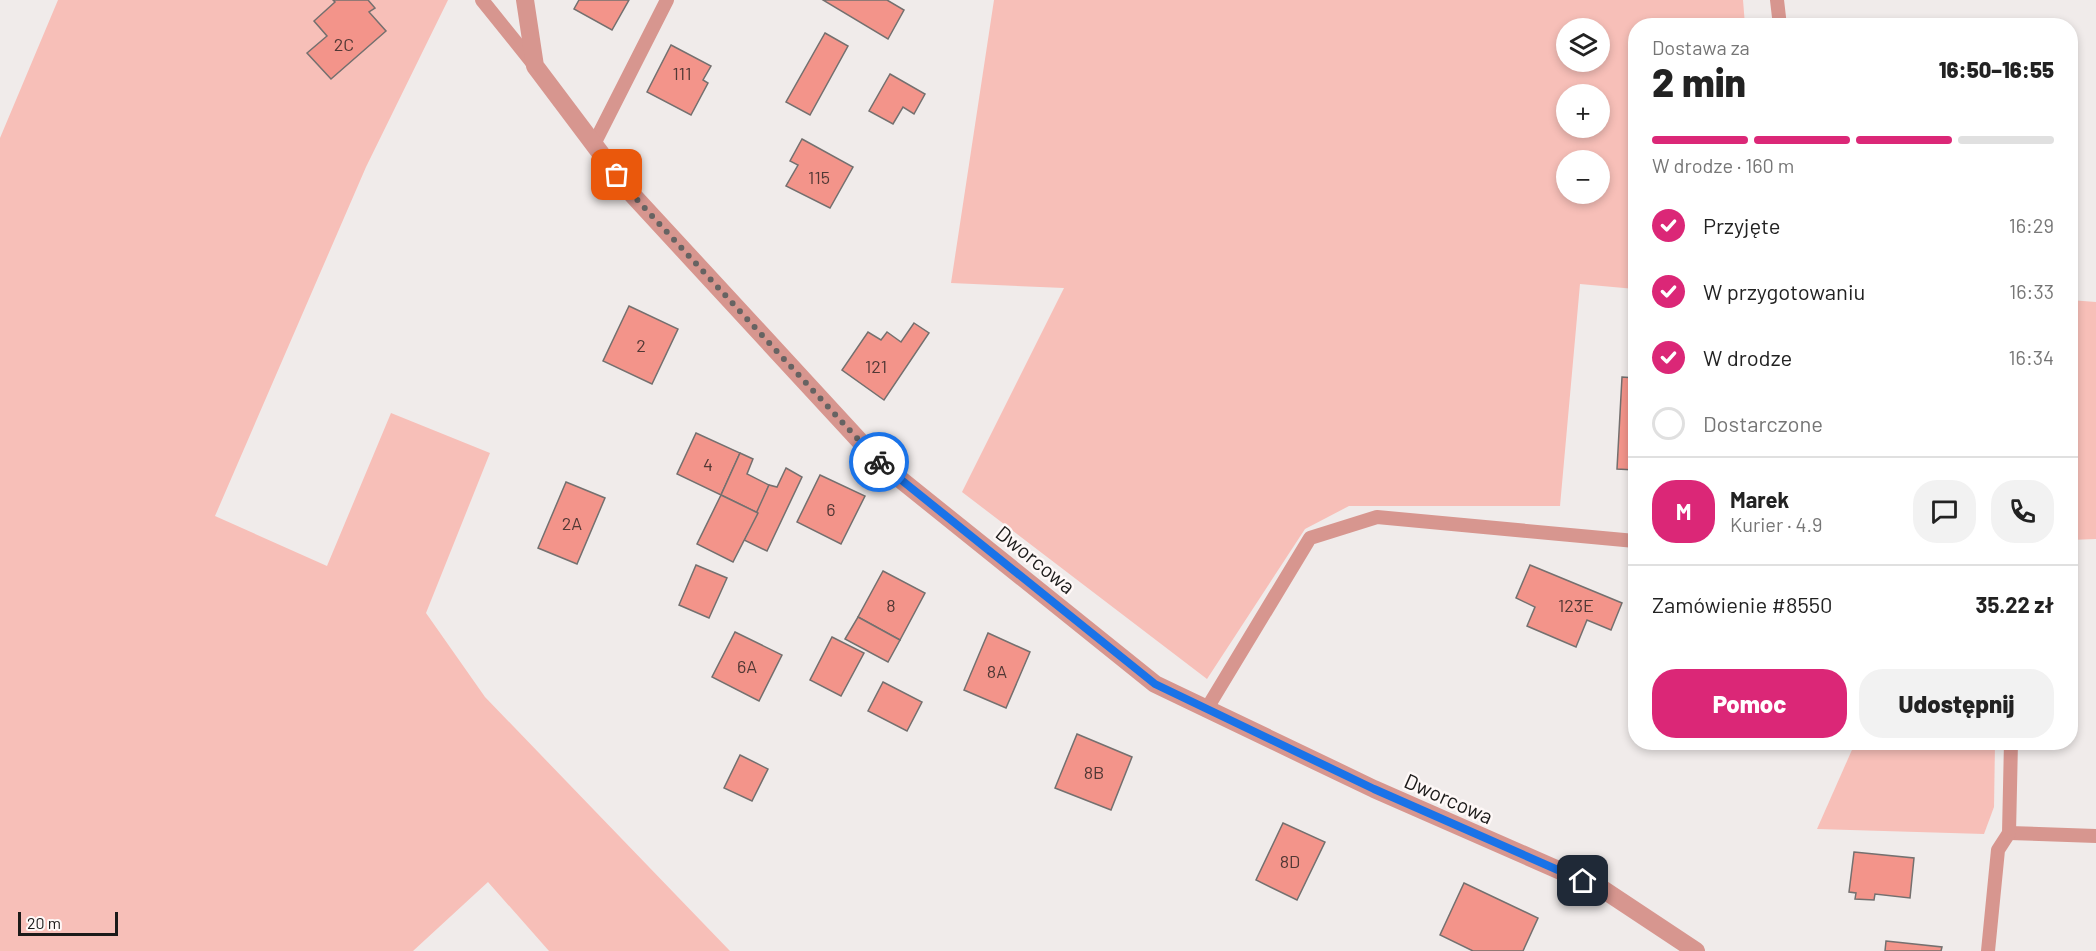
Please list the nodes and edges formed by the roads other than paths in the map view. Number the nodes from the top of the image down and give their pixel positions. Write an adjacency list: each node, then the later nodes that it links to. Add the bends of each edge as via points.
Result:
1 (482, 0): 6 (lane)
2 (525, 0): 6 (street, Dworcowa)
3 (668, 0): 7 (lane)
4 (1777, 0): 5 (lane)
5 (1779, 18)
6 (535, 66): 7 (street, Dworcowa)
7 (594, 144): 9 (street, Dworcowa, via 629,191 880,463 1155,684)
8 (1628, 539): 9 (lane, via 1377,517 1310,538)
9 (1206, 710): 13 (street, Dworcowa, via 1604,890)
10 (2011, 750): 11 (lane)
11 (2009, 833): 12 (lane); 14 (lane, via 1998,850)
12 (2096, 836)
13 (1696, 951)
14 (1988, 951)

